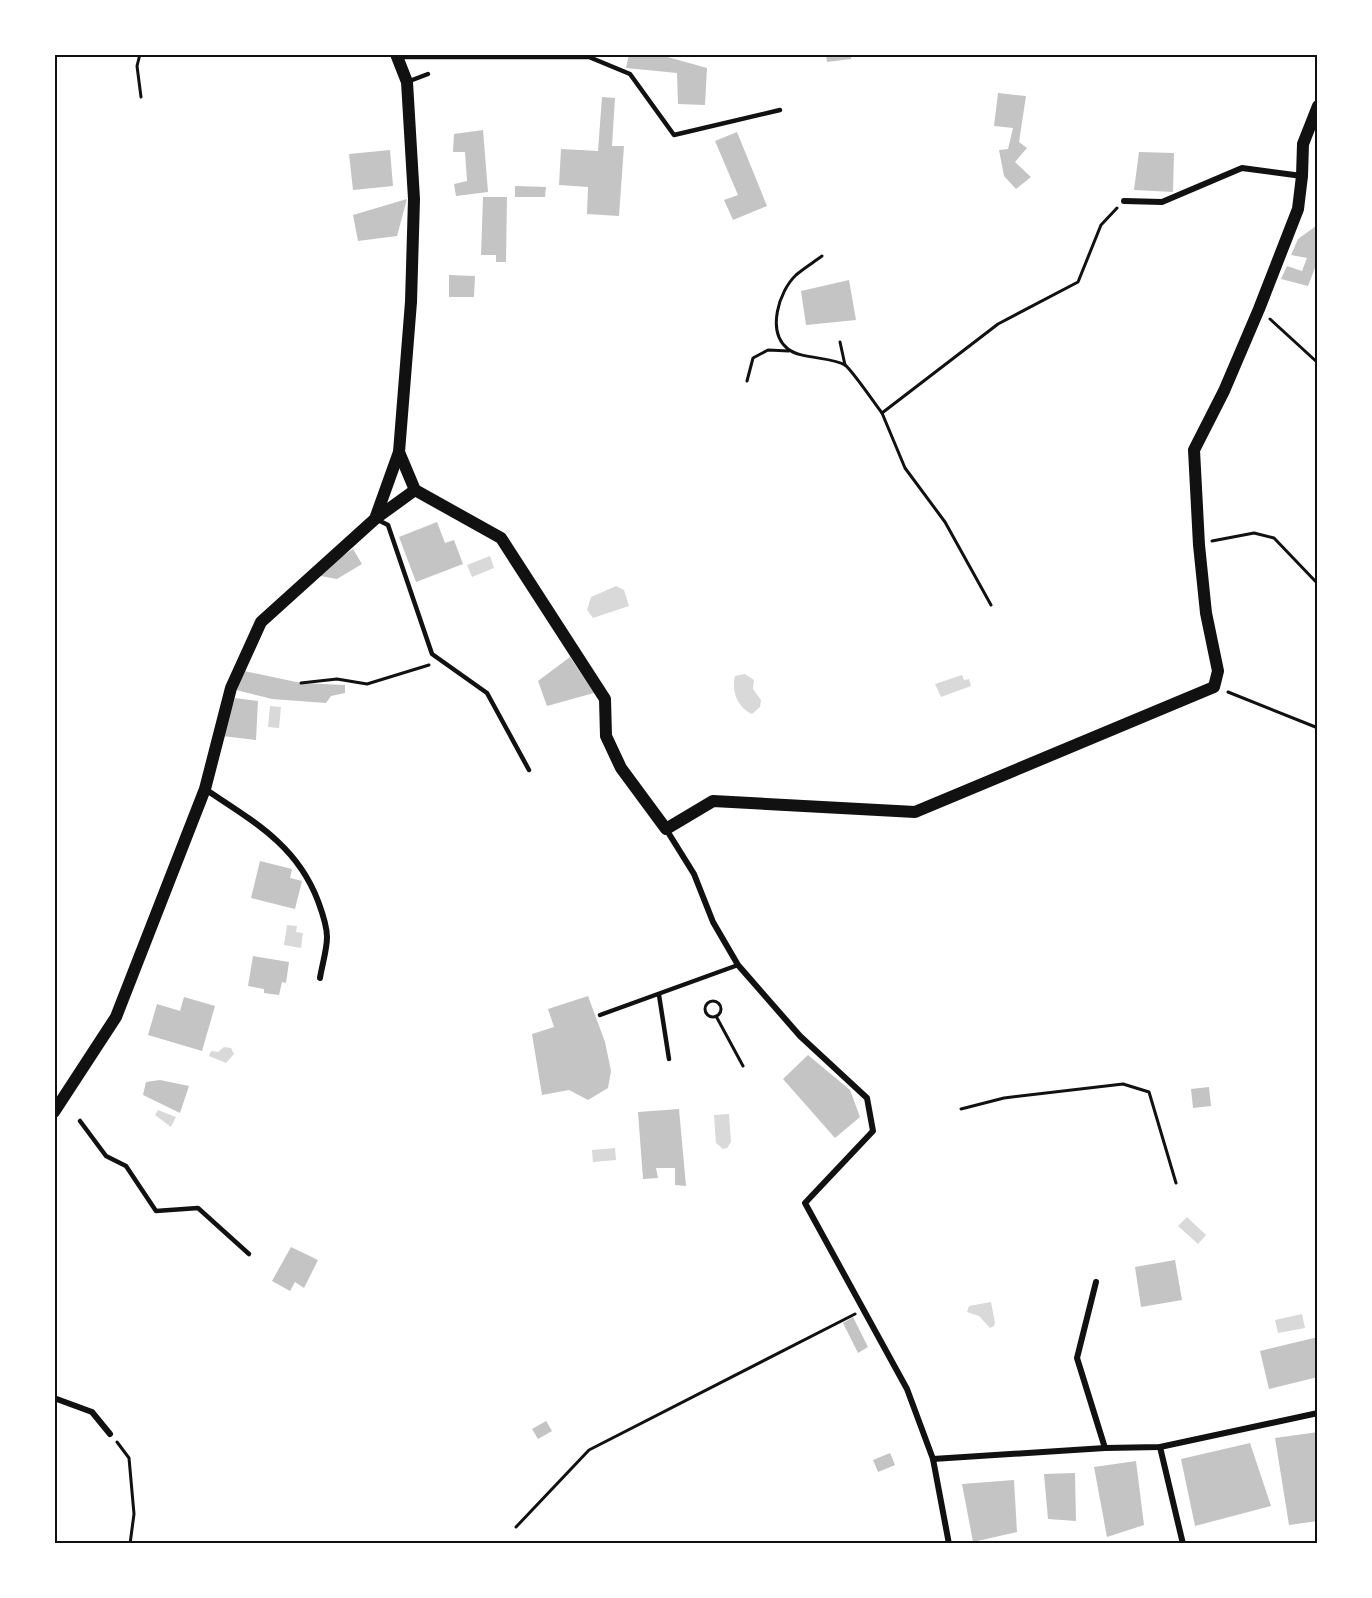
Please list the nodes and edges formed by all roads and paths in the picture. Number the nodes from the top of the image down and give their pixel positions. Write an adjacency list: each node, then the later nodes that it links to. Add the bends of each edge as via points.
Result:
1 (140, 54): 5 (path, via 137,66)
2 (397, 55): 4 (main road); 7 (lane, via 589,57 630,74 674,135)
3 (428, 74): 4 (lane)
4 (407, 82): 18 (main road, via 414,199 411,302)
5 (141, 97)
6 (1318, 106): 8 (main road, via 1304,144)
7 (780, 110)
8 (1302, 176): 9 (street, via 1242,168 1162,202); 11 (main road, via 1298,209)
9 (1124, 201): 17 (path, via 1101,225 1078,282 998,324)
10 (822, 256): 13 (path, via 795,276 779,305 776,324)
11 (1259, 309): 14 (path); 21 (main road, via 1194,450)
12 (840, 342): 15 (path)
13 (789, 351): 15 (path); 16 (path, via 768,350 753,358)
14 (1318, 363)
15 (845, 365): 17 (path)
16 (747, 381)
17 (882, 413): 23 (path, via 905,468 945,522)
18 (399, 452): 19 (main road); 20 (main road)
19 (414, 490): 20 (main road); 30 (main road, via 501,538 605,699 606,736 621,768)
20 (375, 519): 24 (lane, via 388,525 432,654); 29 (main road, via 261,622 231,688)
21 (1199, 546): 22 (path, via 1254,533 1274,538); 26 (main road, via 1206,614 1218,671)
22 (1318, 584)
23 (991, 605)
24 (442, 661): 25 (path, via 367,684 337,679); 28 (lane, via 487,693)
25 (301, 683)
26 (1214, 687): 27 (path); 30 (main road, via 915,812 713,801)
27 (1318, 728)
28 (529, 770)
29 (205, 789): 32 (street, via 256,822 299,864 325,925 327,937); 39 (main road, via 116,1017)
30 (666, 829): 31 (street, via 694,874 713,922)
31 (738, 965): 33 (lane); 44 (street, via 800,1036 867,1098 873,1131 805,1203)
32 (320, 978)
33 (659, 995): 34 (lane); 36 (lane)
34 (600, 1015)
35 (716, 1016): 35 (path, via 719,1004 708,1003 706,1014); 37 (path)
36 (669, 1059)
37 (743, 1066)
38 (962, 1108): 41 (path, via 1004,1098 1123,1084 1149,1092)
39 (54, 1112)
40 (80, 1121): 42 (lane, via 106,1156 126,1166 156,1211 198,1208)
41 (1176, 1183)
42 (249, 1254)
43 (1096, 1282): 49 (street, via 1077,1358)
44 (865, 1309): 50 (street, via 907,1389); 51 (path, via 589,1450)
45 (54, 1398): 47 (street, via 92,1412)
46 (1318, 1413): 48 (street)
47 (110, 1434): 52 (path, via 129,1458 134,1514)
48 (1160, 1447): 49 (street); 54 (street)
49 (1105, 1448): 50 (street)
50 (933, 1459): 53 (street)
51 (516, 1527)
52 (130, 1544)
53 (949, 1544)
54 (1183, 1544)

